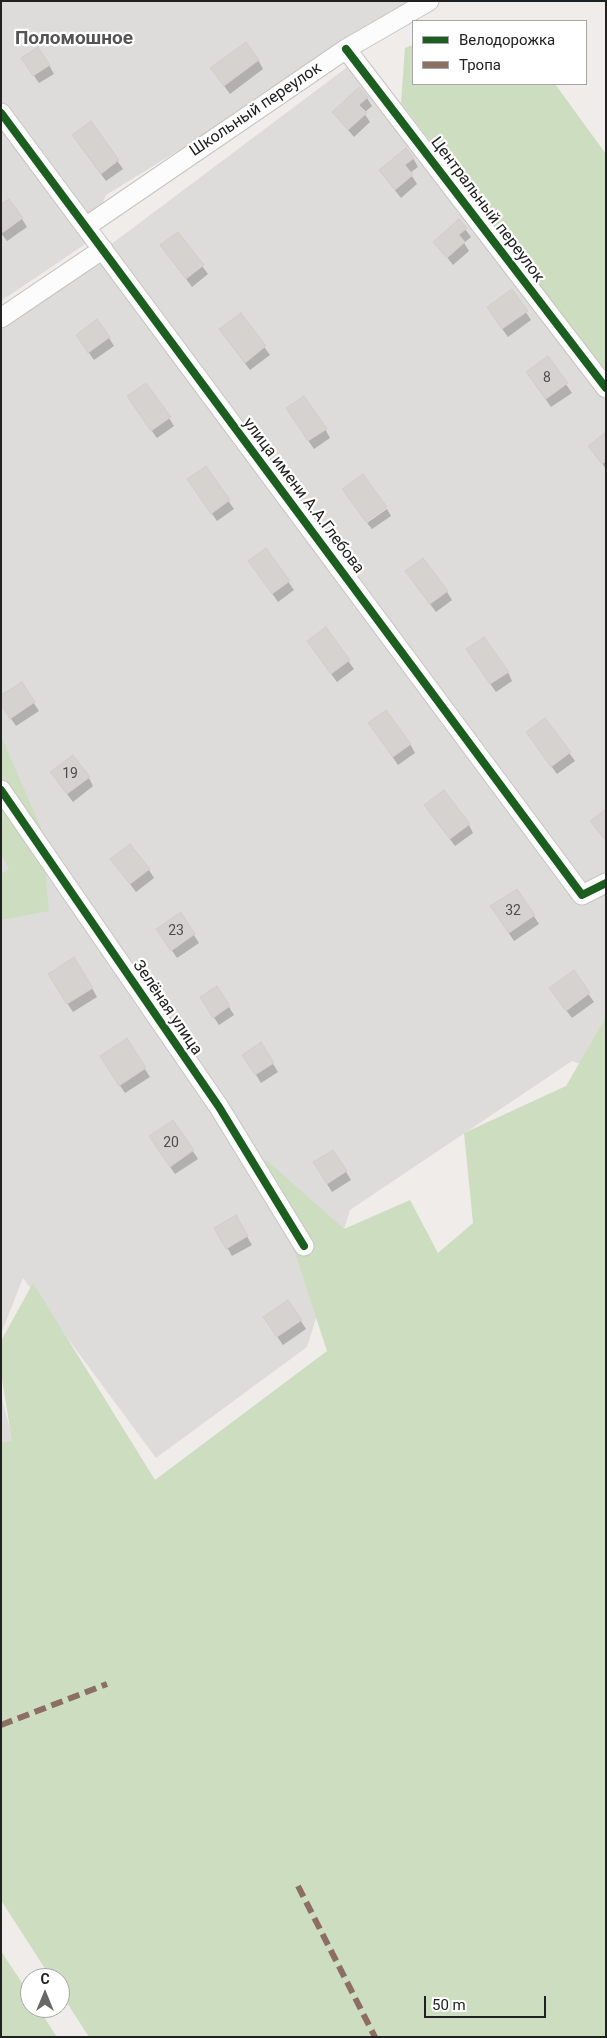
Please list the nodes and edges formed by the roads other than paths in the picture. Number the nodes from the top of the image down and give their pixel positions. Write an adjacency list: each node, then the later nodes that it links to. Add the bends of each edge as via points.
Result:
1 (429, 1): 2 (street, Школьный переулок)
2 (346, 49): 4 (street, Школьный переулок); 7 (street, Центральный переулок)
3 (1, 113): 4 (street, улица имени А.А.Глебова)
4 (87, 226): 5 (street, улица имени А.А.Глебова)
5 (103, 249): 6 (street); 9 (street, улица имени А.А.Глебова, via 582,896)
6 (1, 318)
7 (606, 388)
8 (1, 790): 10 (street, Зелёная улица, via 218,1107)
9 (606, 883)
10 (304, 1246)

